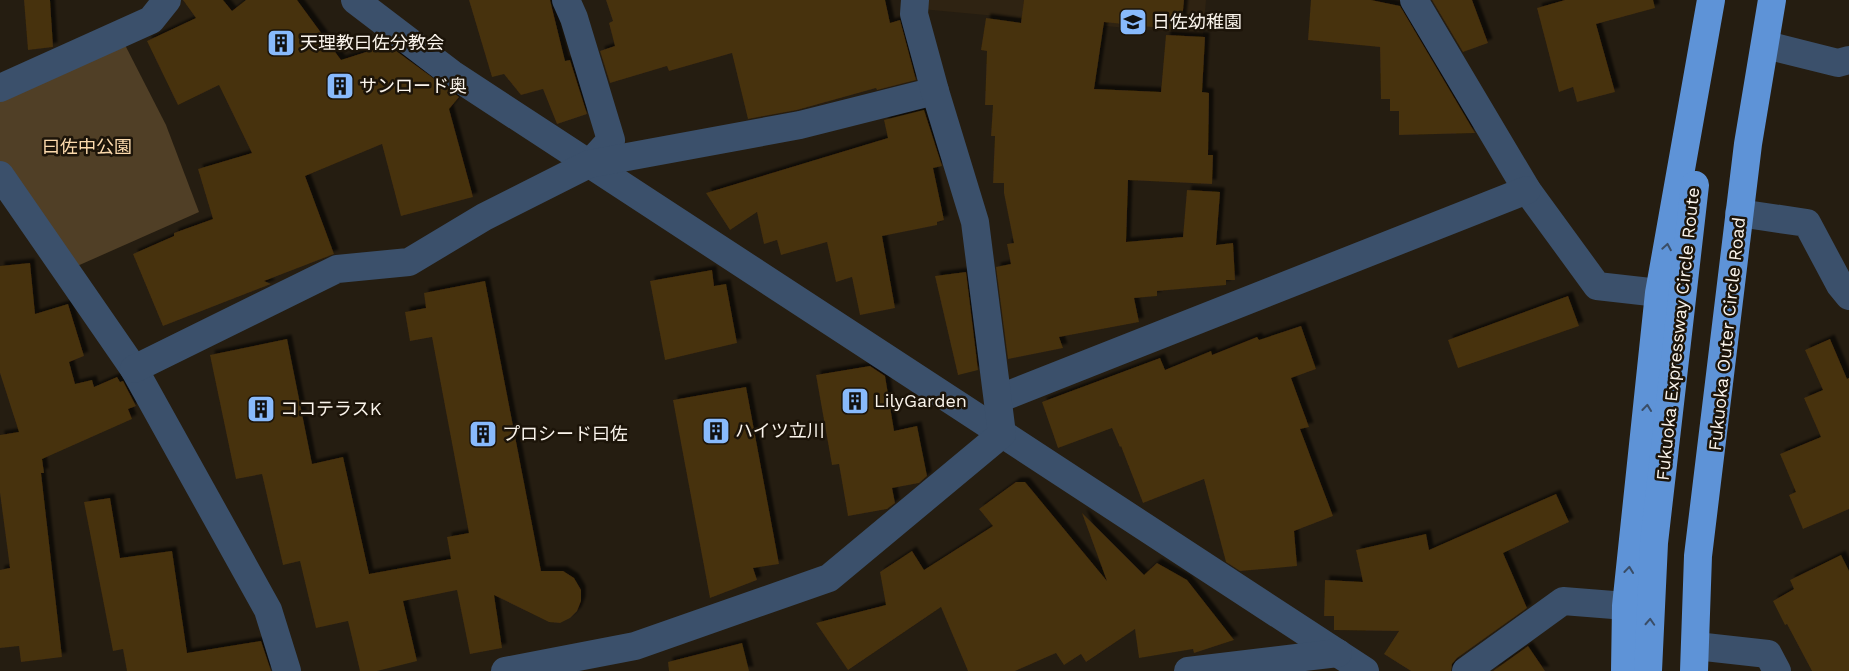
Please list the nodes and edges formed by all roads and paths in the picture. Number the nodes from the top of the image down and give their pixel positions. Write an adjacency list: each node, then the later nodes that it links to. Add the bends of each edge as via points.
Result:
1 (167, 0): 12 (street, via 151,20)
2 (354, 0): 14 (street, via 452,74)
3 (566, 0): 14 (street, via 611,140)
4 (914, 0): 13 (street, via 914,14)
5 (1414, 0): 16 (street)
6 (1711, 0): 18 (highway, one-way to 6)
7 (1728, 0): 32 (highway, Fukuoka Expressway Circle Route, one-way to 7, via 1654,543 1702,125)
8 (1772, 0): 25 (highway, bridge, via 1748,144 1698,556)
9 (1777, 0): 10 (highway, Fukuoka Outer Circle Road)
10 (1766, 46): 11 (street, via 1838,64); 17 (highway, Fukuoka Outer Circle Road)
11 (1849, 60)
12 (0, 88)
13 (935, 91): 14 (street, via 800,125); 21 (street, via 975,222)
14 (588, 164): 20 (street, via 484,217 409,262 336,268); 22 (street)
15 (0, 175): 20 (street)
16 (1528, 190): 18 (street, via 1597,286); 21 (street)
17 (1739, 213): 19 (street, via 1807,223); 25 (highway, Fukuoka Outer Circle Road)
18 (1659, 293): 23 (highway, one-way to 18)
19 (1849, 296)
20 (134, 369): 26 (street, via 268,610)
21 (998, 399): 22 (street)
22 (1002, 434): 24 (street); 27 (street, via 829,578 635,646)
23 (1626, 606): 30 (street, via 1563,601); 31 (highway)
24 (1338, 653): 28 (street); 29 (street)
25 (1695, 663): 33 (street, via 1768,654)
26 (288, 671)
27 (505, 671)
28 (1188, 671)
29 (1365, 671)
30 (1466, 671)
31 (1624, 671)
32 (1648, 671)
33 (1777, 671)

